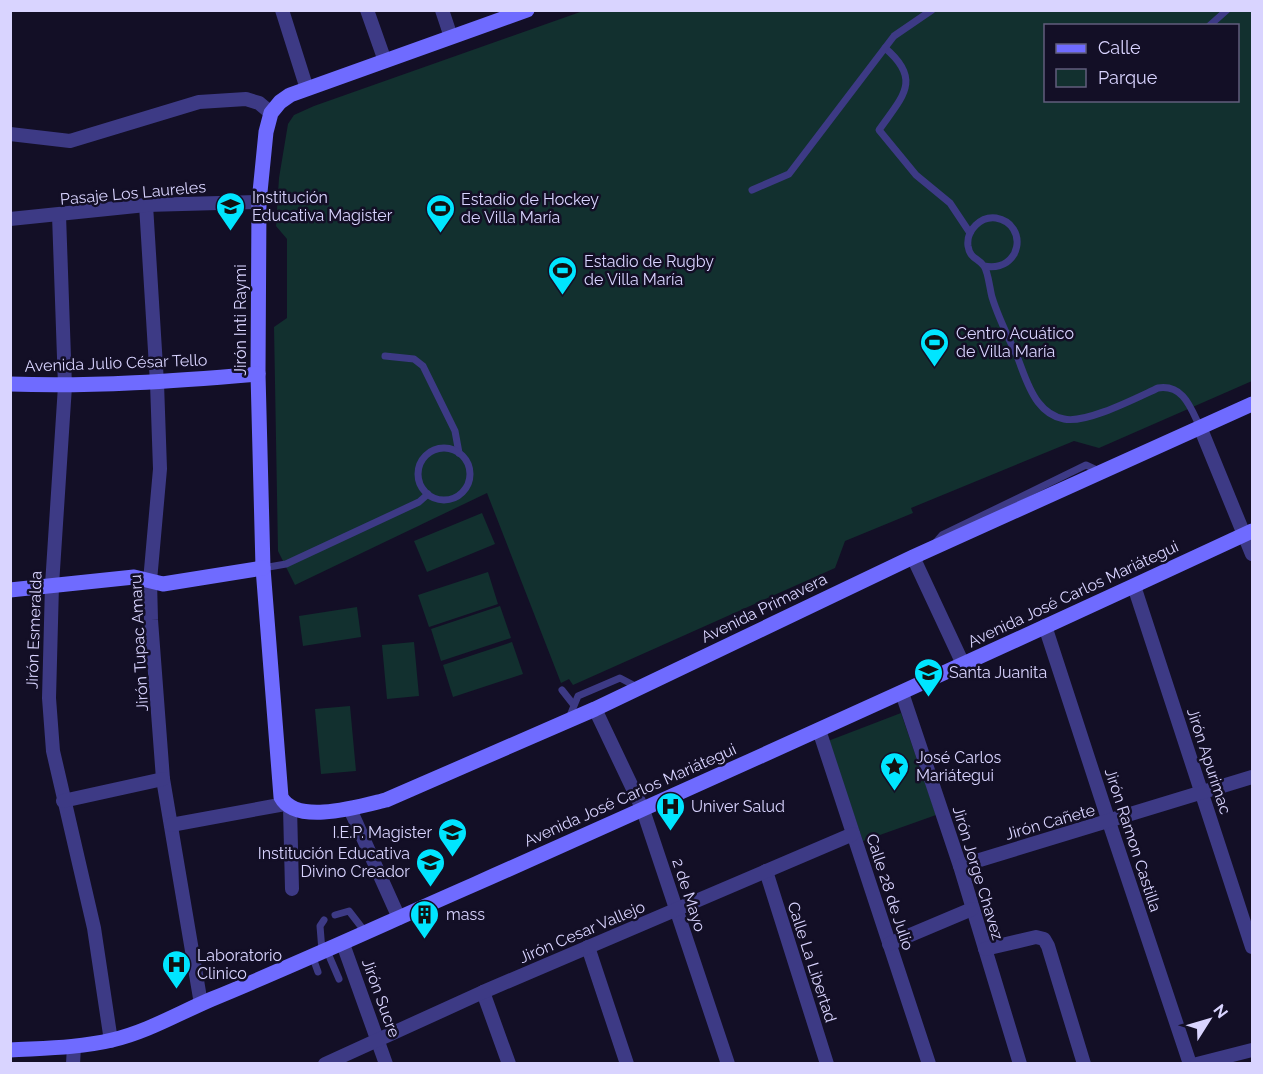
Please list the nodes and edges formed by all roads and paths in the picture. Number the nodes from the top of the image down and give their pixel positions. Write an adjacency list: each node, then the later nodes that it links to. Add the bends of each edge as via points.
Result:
1 (282, 10): 11 (street)
2 (367, 10): 10 (street)
3 (442, 10): 8 (street)
4 (932, 10): 9 (lane, via 894,36)
5 (1227, 10): 7 (lane)
6 (522, 11): 8 (street)
7 (1211, 24)
8 (451, 38): 10 (street)
9 (885, 48): 14 (lane, via 789,174); 19 (lane, via 901,63 906,83 902,97 879,130 910,168 950,203)
10 (385, 61): 11 (street)
11 (307, 89): 12 (street, via 290,95)
12 (271, 113): 13 (street, via 246,99 199,102 70,141); 15 (street, Jirón Inti Raymi)
13 (10, 134)
14 (752, 190)
15 (259, 202): 16 (street, Pasaje Los Laureles); 22 (street, Jirón Inti Raymi)
16 (146, 205): 17 (street, Pasaje Los Laureles); 23 (street, Jirón Tupac Amaru)
17 (59, 215): 18 (street, Pasaje Los Laureles); 25 (street, Jirón Esmeralda)
18 (10, 219)
19 (970, 233): 20 (lane, via 970,253); 20 (lane, via 981,221 996,218 1011,226 1015,233 1013,257 1000,267)
20 (984, 266): 27 (lane, via 992,299 1042,407 1065,419 1082,420 1168,387 1187,400)
21 (385, 356): 28 (lane, via 414,359 423,366 455,431)
22 (258, 374): 23 (street, Avenida Julio César Tello); 33 (street, Jirón Inti Raymi)
23 (157, 383): 25 (street, Avenida Julio César Tello); 34 (street, Jirón Tupac Amaru, via 160,470)
24 (10, 384): 25 (street, Avenida Julio César Tello)
25 (65, 386): 35 (street, Jirón Esmeralda)
26 (1252, 405): 27 (street, Avenida Primavera)
27 (1200, 427): 30 (street); 32 (street, Avenida Primavera)
28 (459, 453): 29 (lane, via 469,470 464,489 447,499); 29 (lane, via 440,448 423,457 418,477)
29 (428, 494): 33 (lane, via 419,502 286,564)
30 (1249, 533): 31 (street); 36 (street, Avenida José Carlos Mariátegui)
31 (1252, 554)
32 (913, 557): 39 (street); 40 (street, Avenida Primavera)
33 (263, 568): 34 (street, via 163,584); 51 (street, Jirón Inti Raymi, via 281,796)
34 (150, 581): 35 (street, via 134,576); 48 (street, Jirón Tupac Amaru)
35 (52, 585): 37 (street); 50 (street, Jirón Esmeralda, via 48,698)
36 (1134, 586): 38 (street, Avenida José Carlos Mariátegui); 49 (street, Jirón Apurimac)
37 (10, 590)
38 (1045, 626): 39 (street, Avenida José Carlos Mariátegui); 54 (street, Jirón Ramon Castilla)
39 (963, 664): 42 (street, Avenida José Carlos Mariátegui)
40 (639, 688): 43 (lane, via 620,678 578,696); 44 (street, Avenida Primavera)
41 (562, 690): 43 (lane)
42 (902, 693): 46 (street, Avenida José Carlos Mariátegui); 57 (street, Jirón Jorge Chavez)
43 (573, 704): 45 (lane)
44 (595, 709): 45 (street, Avenida Primavera); 53 (street, 2 de Mayo)
45 (568, 721): 52 (street, Avenida Primavera, via 386,800)
46 (819, 730): 53 (street, Avenida José Carlos Mariátegui); 56 (street, Calle 28 de Julio)
47 (1252, 777): 49 (street, Jirón Cañete)
48 (163, 779): 50 (street); 55 (street, Jirón Tupac Amaru)
49 (1201, 791): 54 (street, Jirón Cañete); 69 (street, Jirón Apurimac)
50 (63, 801): 76 (street, Jirón Esmeralda, via 94,928)
51 (287, 806): 52 (street, Avenida Primavera, via 303,812); 55 (street); 59 (street)
52 (350, 809): 63 (street)
53 (643, 810): 60 (street, 2 de Mayo); 63 (street, Avenida José Carlos Mariátegui)
54 (1109, 822): 57 (street, Jirón Cañete); 90 (street, Jirón Ramon Castilla)
55 (171, 825): 74 (street, Jirón Tupac Amaru)
56 (853, 834): 58 (street, Jirón Cesar Vallejo); 67 (street, Calle 28 de Julio)
57 (960, 866): 61 (street, Jirón Jorge Chavez)
58 (765, 870): 60 (street, Jirón Cesar Vallejo); 87 (street, Calle La Libertad)
59 (292, 889)
60 (676, 909): 68 (street, Jirón Cesar Vallejo); 86 (street, 2 de Mayo)
61 (972, 909): 67 (street); 70 (street, Jirón Jorge Chavez)
62 (335, 915): 65 (lane, via 349,911)
63 (399, 918): 65 (street, Avenida José Carlos Mariátegui)
64 (324, 920): 71 (lane, via 320,926)
65 (366, 933): 66 (street, Avenida José Carlos Mariátegui)
66 (343, 944): 71 (street, Avenida José Carlos Mariátegui); 72 (street, Jirón Sucre)
67 (890, 944): 80 (street, Calle 28 de Julio)
68 (588, 946): 73 (street, Jirón Cesar Vallejo); 85 (street)
69 (1252, 948)
70 (985, 949): 88 (street, Jirón Jorge Chavez); 89 (street, via 1044,939)
71 (320, 958): 72 (lane); 74 (street, Avenida José Carlos Mariátegui)
72 (346, 979): 75 (street, Jirón Sucre)
73 (483, 992): 75 (street, Jirón Cesar Vallejo); 84 (street)
74 (201, 1004): 76 (street, Avenida José Carlos Mariátegui, via 146,1030)
75 (378, 1040): 82 (street, Jirón Cesar Vallejo); 83 (street, Jirón Sucre)
76 (111, 1041): 77 (street, Avenida José Carlos Mariátegui)
77 (74, 1046): 78 (street, Avenida José Carlos Mariátegui); 81 (street)
78 (10, 1050)
79 (1252, 1050): 91 (street)
80 (925, 1062)
81 (73, 1064)
82 (325, 1064)
83 (386, 1064)
84 (509, 1064)
85 (627, 1064)
86 (728, 1064)
87 (827, 1064)
88 (1020, 1064)
89 (1084, 1064)
90 (1190, 1064)
91 (1197, 1064)

